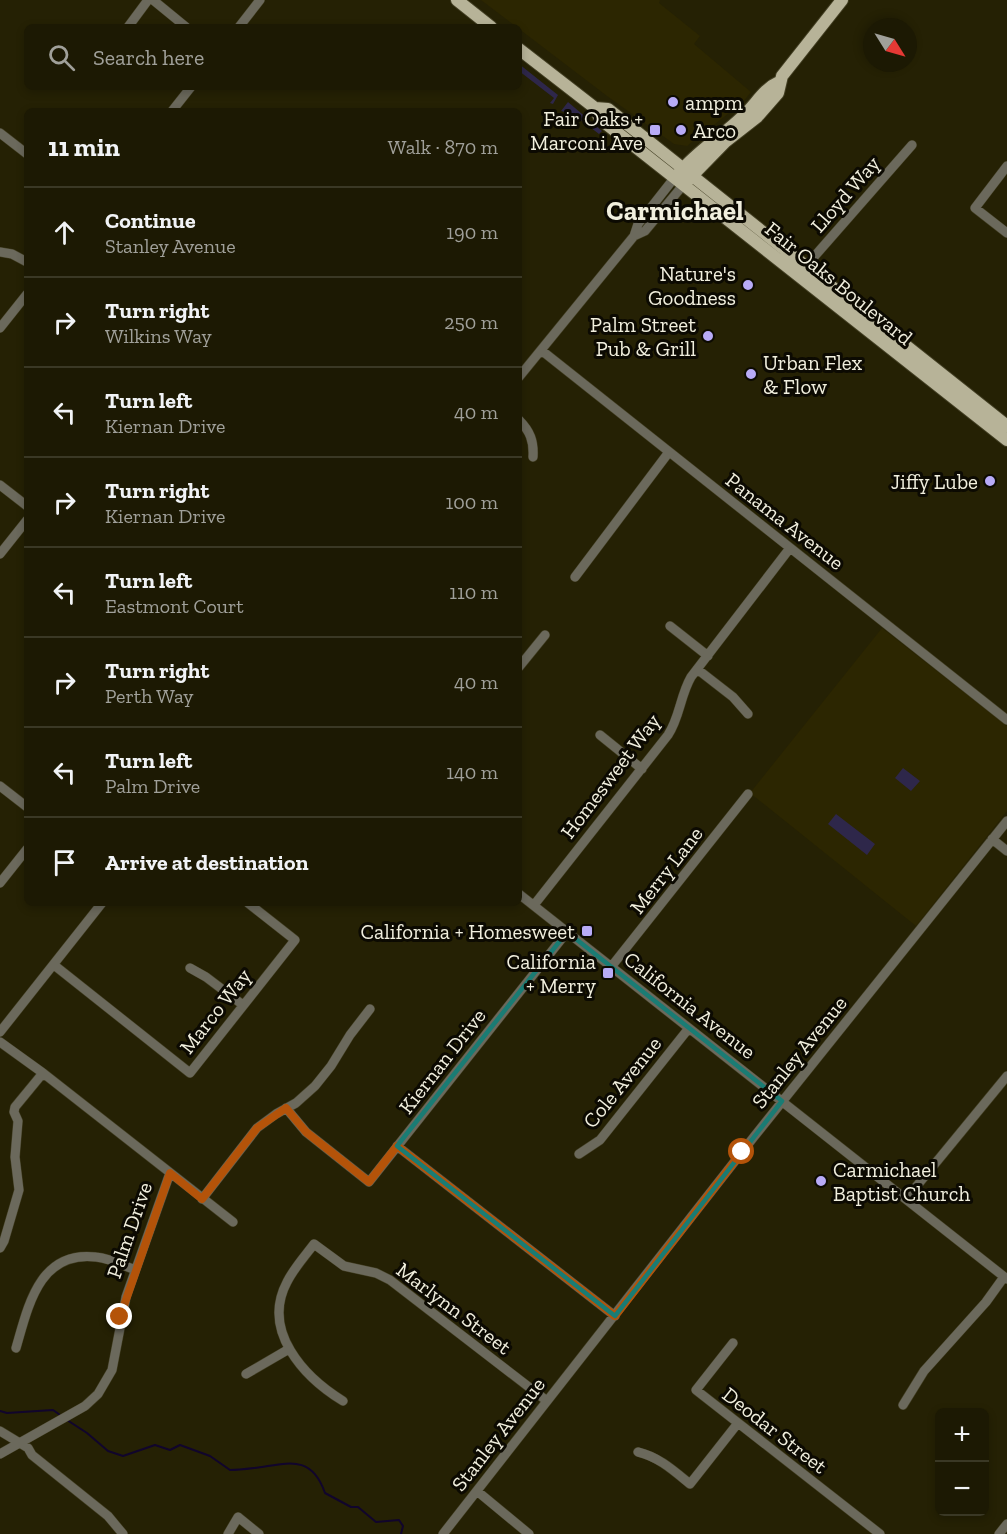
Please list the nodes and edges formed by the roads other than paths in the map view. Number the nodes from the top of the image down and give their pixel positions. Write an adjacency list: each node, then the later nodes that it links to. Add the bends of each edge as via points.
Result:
1 (148, 0): 6 (street)
2 (153, 0): 7 (street)
3 (260, 0): 8 (street)
4 (457, 0): 9 (main road)
5 (843, 0): 17 (main road, via 779,82 694,156)
6 (130, 24)
7 (182, 24)
8 (241, 24)
9 (487, 24)
10 (522, 51): 17 (main road, Fair Oaks Boulevard, via 595,108 608,109)
11 (189, 90): 12 (street)
12 (174, 108)
13 (0, 133): 15 (street)
14 (912, 145): 21 (street, Lloyd Way)
15 (24, 152)
16 (1007, 166): 18 (street, via 975,208)
17 (684, 176): 21 (main road, Fair Oaks Boulevard); 22 (main road, Fair Oaks Boulevard); 26 (street, via 645,231 634,236)
18 (1007, 233)
19 (0, 252): 20 (street)
20 (24, 260)
21 (806, 266): 24 (main road, Fair Oaks Boulevard)
22 (789, 267): 24 (main road, via 797,268 855,312); 30 (main road, Fair Oaks Boulevard)
23 (24, 298): 25 (street)
24 (864, 314): 29 (main road, Fair Oaks Boulevard)
25 (0, 328)
26 (541, 350): 27 (street); 31 (street, Panama Avenue)
27 (522, 373)
28 (522, 423): 32 (street, via 532,438)
29 (1007, 426)
30 (1007, 440)
31 (669, 452): 36 (street, Panama Avenue); 38 (street)
32 (533, 457)
33 (0, 485): 34 (street)
34 (24, 504)
35 (24, 524): 37 (street)
36 (790, 548): 41 (street, Homesweet Way); 45 (street, Panama Avenue)
37 (0, 554)
38 (575, 577)
39 (670, 626): 41 (street)
40 (544, 635): 42 (street)
41 (708, 656): 43 (street, Homesweet Way)
42 (522, 663)
43 (697, 669): 44 (street); 47 (street, Homesweet Way, via 686,686 671,731)
44 (748, 714)
45 (1007, 720)
46 (600, 735): 47 (street)
47 (642, 769): 57 (street, Homesweet Way)
48 (0, 786): 50 (street)
49 (748, 794): 62 (street, Merry Lane)
50 (24, 805)
51 (1007, 821): 52 (street, Stanley Avenue)
52 (992, 839): 53 (street); 71 (street, Stanley Avenue)
53 (1007, 851)
54 (24, 853): 55 (street)
55 (0, 883)
56 (522, 896): 57 (street, California Avenue)
57 (534, 905): 60 (street, California Avenue)
58 (100, 906): 61 (street)
59 (252, 906): 64 (street, Marco Way, via 295,940)
60 (567, 932): 62 (street, California Avenue); 73 (street, Kiernan Drive)
61 (54, 965): 64 (street, Marco Way, via 190,1073); 67 (street)
62 (611, 967): 66 (street, California Avenue)
63 (190, 968): 64 (street)
64 (243, 1005)
65 (370, 1009): 72 (street, via 315,1086)
66 (689, 1028): 71 (street, California Avenue); 74 (street, Cole Avenue, via 600,1140)
67 (0, 1032)
68 (0, 1042): 69 (street, Palm Drive)
69 (43, 1073): 75 (street, Palm Drive); 79 (street, via 15,1107 19,1190)
70 (1007, 1076): 77 (street)
71 (782, 1101): 77 (street, California Avenue); 82 (street, Stanley Avenue)
72 (286, 1108): 73 (street, Kiernan Drive, via 306,1132 369,1182); 76 (street, via 257,1128)
73 (397, 1146): 82 (street)
74 (579, 1154)
75 (170, 1173): 76 (street); 80 (street, Palm Drive)
76 (202, 1199): 78 (street)
77 (906, 1199): 81 (street, California Avenue)
78 (233, 1222)
79 (0, 1248)
80 (135, 1270): 84 (street, via 91,1256 70,1259 51,1269 32,1295); 92 (street, Palm Drive, via 120,1317 108,1380 94,1399)
81 (1006, 1278): 89 (street, via 924,1371)
82 (615, 1316): 88 (street, Stanley Avenue)
83 (733, 1343): 90 (street, Deodar Street, via 696,1390)
84 (16, 1348)
85 (289, 1349): 86 (street); 87 (street, Marlynn Street, via 309,1376); 88 (street, Marlynn Street, via 280,1322 282,1293 314,1244 344,1266 390,1280)
86 (246, 1374)
87 (343, 1401)
88 (547, 1401): 95 (street, Stanley Avenue)
89 (903, 1405)
90 (738, 1424): 93 (street, via 690,1484 662,1462); 102 (street, Deodar Street)
91 (0, 1431): 92 (street)
92 (19, 1444): 94 (street, Palm Drive); 97 (street, via 108,1515)
93 (638, 1452)
94 (0, 1454)
95 (477, 1491): 100 (street, Stanley Avenue); 101 (street)
96 (1007, 1524): 103 (street)
97 (123, 1534)
98 (228, 1534): 99 (street, via 238,1517)
99 (259, 1534)
100 (443, 1534)
101 (529, 1534)
102 (880, 1534)
103 (999, 1534)

